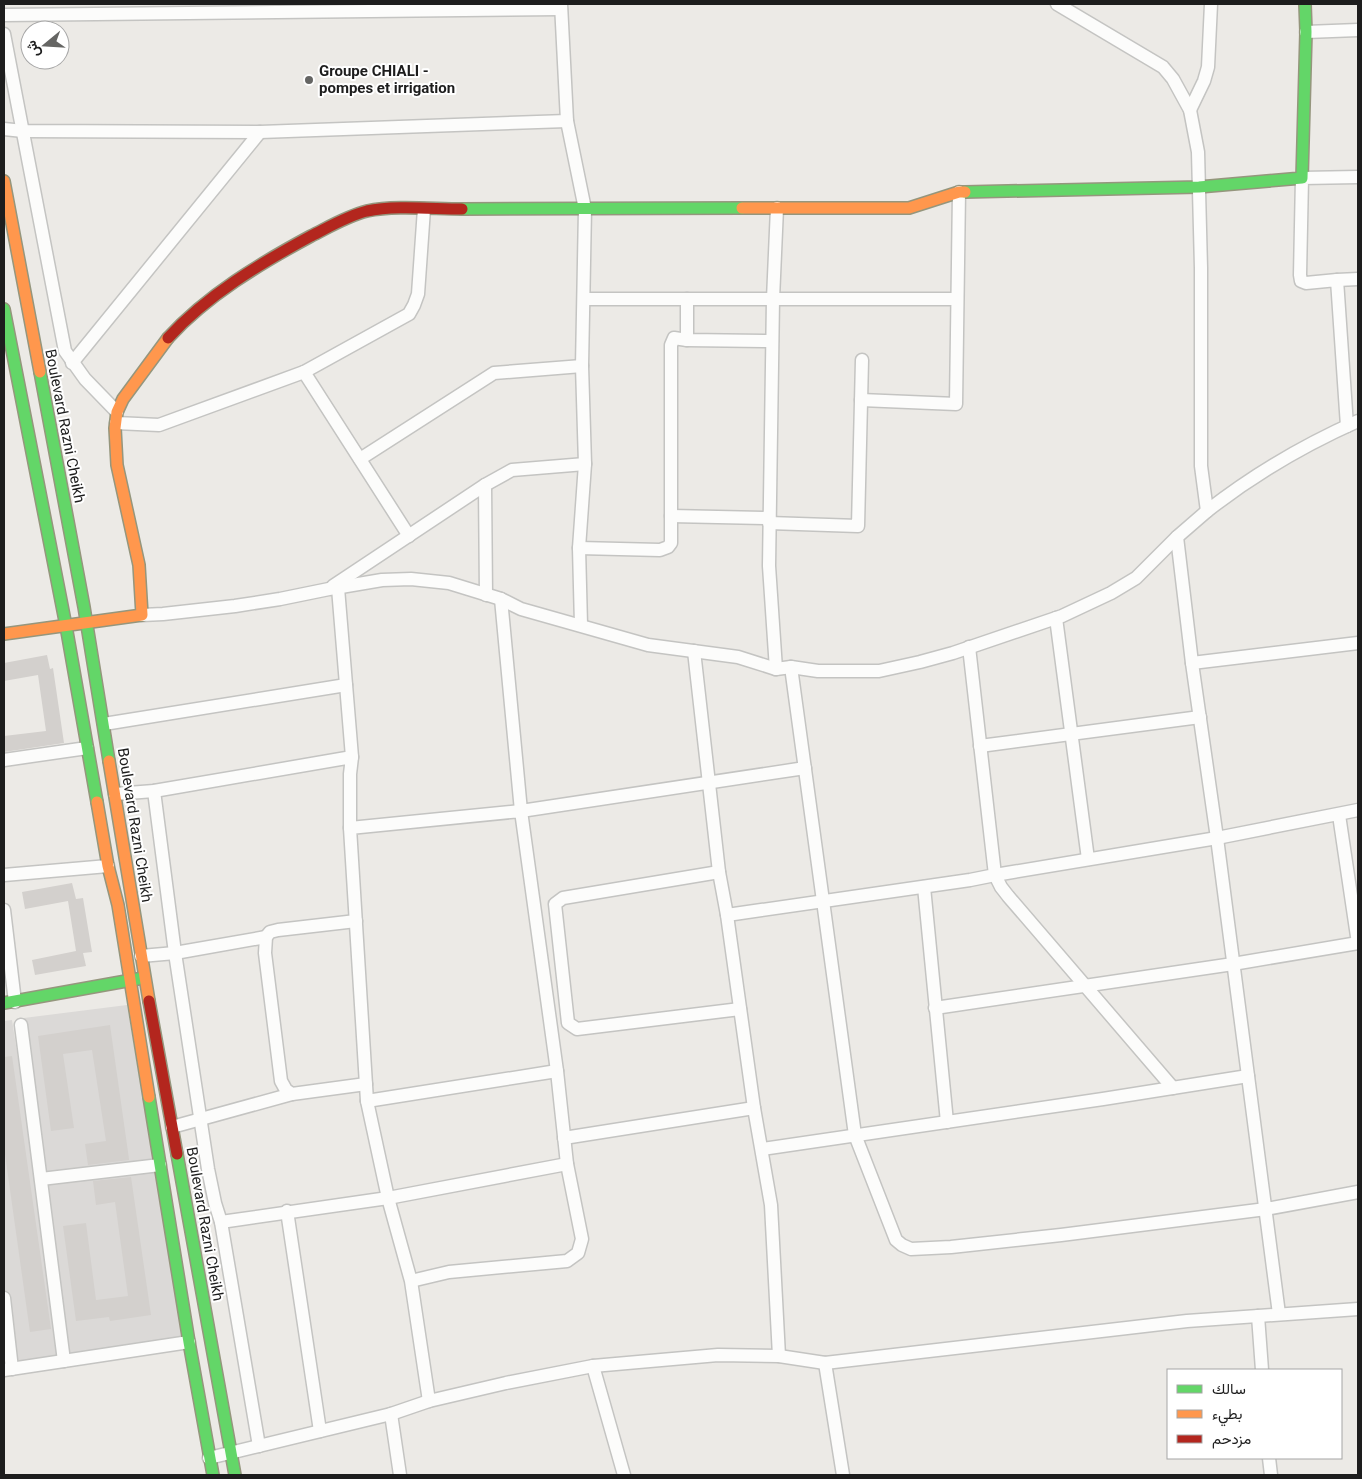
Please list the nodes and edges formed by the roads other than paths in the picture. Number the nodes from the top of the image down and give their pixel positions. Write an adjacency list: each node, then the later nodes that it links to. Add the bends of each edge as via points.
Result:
1 (1057, 4): 10 (street, via 1163,68 1173,78)
2 (1211, 4): 10 (street, via 1208,67)
3 (1305, 4): 8 (main road)
4 (561, 6): 5 (street); 11 (street)
5 (334, 8): 6 (street)
6 (4, 15)
7 (1358, 30): 8 (street)
8 (1306, 32): 16 (main road)
9 (4, 34): 13 (street)
10 (1190, 110): 18 (street, via 1198,152)
11 (567, 121): 14 (street); 20 (street)
12 (4, 129): 13 (street)
13 (23, 131): 14 (street); 33 (street, via 65,351)
14 (260, 132): 33 (street)
15 (1358, 177): 16 (street)
16 (1302, 178): 18 (main road); 24 (street, via 1301,281)
17 (4, 181): 53 (main road, Boulevard Razni Cheikh)
18 (1199, 187): 19 (main road); 42 (street, via 1201,457)
19 (959, 192): 21 (main road, via 910,208); 28 (street)
20 (585, 208): 21 (main road); 22 (main road); 25 (street)
21 (777, 208): 27 (street)
22 (424, 209): 35 (street, via 418,294 409,314); 37 (main road, via 370,210 354,214 245,275 181,325 160,348 129,391)
23 (1358, 279): 24 (street)
24 (1337, 280): 38 (street)
25 (584, 299): 26 (street); 34 (street)
26 (687, 299): 27 (street); 30 (street)
27 (773, 299): 28 (street); 31 (street)
28 (957, 299): 36 (street, via 956,404)
29 (4, 310): 54 (main road, Boulevard Razni Cheikh)
30 (687, 340): 31 (street); 43 (street, via 674,338 671,345)
31 (772, 341): 44 (street)
32 (862, 360): 36 (street)
33 (72, 363): 37 (street)
34 (582, 366): 39 (street, via 494,373); 40 (street)
35 (304, 372): 37 (street, via 159,425); 39 (street)
36 (861, 400): 44 (street, via 858,526)
37 (117, 418): 51 (main road, via 118,464 141,572)
38 (1355, 424): 42 (street, via 1268,467)
39 (360, 459): 45 (street)
40 (585, 464): 41 (street, via 512,470); 47 (street)
41 (485, 485): 45 (street); 49 (street)
42 (1207, 511): 46 (street)
43 (671, 516): 44 (street); 47 (street, via 671,543 666,548)
44 (769, 521): 62 (street)
45 (409, 536): 48 (street)
46 (1178, 537): 52 (street, via 1136,578 1111,594); 60 (street)
47 (579, 548): 55 (street)
48 (334, 588): 49 (street, via 411,579 449,583); 51 (street, via 235,606); 63 (street)
49 (486, 595): 50 (street)
50 (501, 599): 55 (street, via 522,609); 76 (street)
51 (142, 614): 53 (main road)
52 (1056, 618): 58 (street); 66 (street)
53 (87, 623): 54 (main road); 65 (main road, Boulevard Razni Cheikh)
54 (66, 626): 56 (main road); 68 (main road, Boulevard Razni Cheikh)
55 (581, 626): 59 (street, via 648,645)
56 (4, 634)
57 (1358, 643): 60 (street)
58 (969, 648): 61 (street, via 879,671 818,671); 67 (street)
59 (694, 651): 62 (street, via 738,657); 72 (street)
60 (1192, 663): 64 (street)
61 (791, 666): 62 (street); 71 (street)
62 (776, 669)
63 (346, 685): 65 (street); 69 (street)
64 (1200, 717): 66 (street); 79 (street)
65 (104, 724): 74 (main road, Boulevard Razni Cheikh)
66 (1071, 733): 67 (street); 80 (street)
67 (980, 746): 84 (street)
68 (87, 748): 70 (street); 81 (main road, Boulevard Razni Cheikh)
69 (352, 757): 73 (street); 78 (street)
70 (4, 760)
71 (804, 768): 72 (street); 86 (street)
72 (710, 783): 76 (street); 82 (street)
73 (154, 791): 74 (street); 92 (street)
74 (115, 794): 93 (main road, Boulevard Razni Cheikh)
75 (1358, 810): 77 (street)
76 (521, 811): 78 (street); 102 (street)
77 (1339, 815): 79 (street); 91 (street)
78 (350, 828): 89 (street)
79 (1218, 838): 80 (street); 94 (street)
80 (1088, 859): 84 (street)
81 (108, 866): 83 (street); 96 (main road, Boulevard Razni Cheikh)
82 (719, 872): 88 (street); 100 (street, via 563,898 555,904 568,1023 577,1029)
83 (4, 875)
84 (995, 875): 85 (street); 97 (street, via 1004,892)
85 (924, 887): 86 (street); 99 (street)
86 (823, 901): 88 (street); 112 (street)
87 (4, 910): 98 (street)
88 (727, 915): 100 (street)
89 (356, 921): 90 (street, via 278,930); 104 (street)
90 (266, 936): 92 (street); 106 (street, via 265,953 281,1081)
91 (1358, 943): 94 (street)
92 (175, 953): 93 (street); 109 (street)
93 (141, 956): 95 (main road, Boulevard Razni Cheikh)
94 (1234, 964): 97 (street); 103 (street)
95 (145, 977): 96 (main road); 111 (main road, Boulevard Razni Cheikh)
96 (131, 979): 98 (main road); 116 (main road, Boulevard Razni Cheikh)
97 (1084, 986): 99 (street); 105 (street)
98 (9, 1002)
99 (935, 1008): 110 (street)
100 (740, 1009): 108 (street)
101 (21, 1025): 117 (street)
102 (557, 1071): 107 (street); 113 (street)
103 (1248, 1076): 105 (street); 120 (street)
104 (366, 1084): 106 (street); 107 (street)
105 (1173, 1088): 110 (street)
106 (292, 1094): 109 (street)
107 (367, 1101): 119 (street)
108 (754, 1108): 113 (street); 114 (street)
109 (200, 1120): 111 (street); 122 (street)
110 (947, 1122): 112 (street)
111 (172, 1127): 139 (main road, Boulevard Razni Cheikh)
112 (854, 1135): 114 (street); 120 (street, via 896,1240 911,1249 1061,1235)
113 (564, 1138): 115 (street)
114 (762, 1149): 129 (street, via 771,1205)
115 (567, 1164): 119 (street); 123 (street, via 582,1239 578,1253 567,1261 450,1272)
116 (160, 1165): 117 (street); 128 (main road, Boulevard Razni Cheikh)
117 (41, 1179): 130 (street)
118 (1358, 1192): 120 (street)
119 (388, 1198): 121 (street); 123 (street)
120 (1266, 1209): 126 (street)
121 (287, 1211): 122 (street); 137 (street)
122 (221, 1222): 138 (street)
123 (411, 1282): 135 (street)
124 (4, 1298): 134 (street)
125 (1358, 1309): 126 (street)
126 (1279, 1314): 127 (street)
127 (1258, 1316): 131 (street, via 1187,1321); 133 (street)
128 (189, 1342): 130 (street); 140 (main road, Boulevard Razni Cheikh)
129 (779, 1356): 131 (street); 132 (street, via 718,1355)
130 (64, 1360): 134 (street)
131 (824, 1363): 146 (street)
132 (593, 1366): 135 (street); 145 (street)
133 (1262, 1369)
134 (8, 1370)
135 (429, 1401): 136 (street)
136 (391, 1414): 137 (street); 144 (street)
137 (320, 1431): 138 (street)
138 (259, 1446): 139 (street)
139 (231, 1453): 140 (street); 143 (main road, Boulevard Razni Cheikh)
140 (209, 1458): 142 (main road, Boulevard Razni Cheikh)
141 (1269, 1459): 147 (street)
142 (213, 1475)
143 (235, 1475)
144 (400, 1475)
145 (624, 1475)
146 (843, 1475)
147 (1270, 1475)

